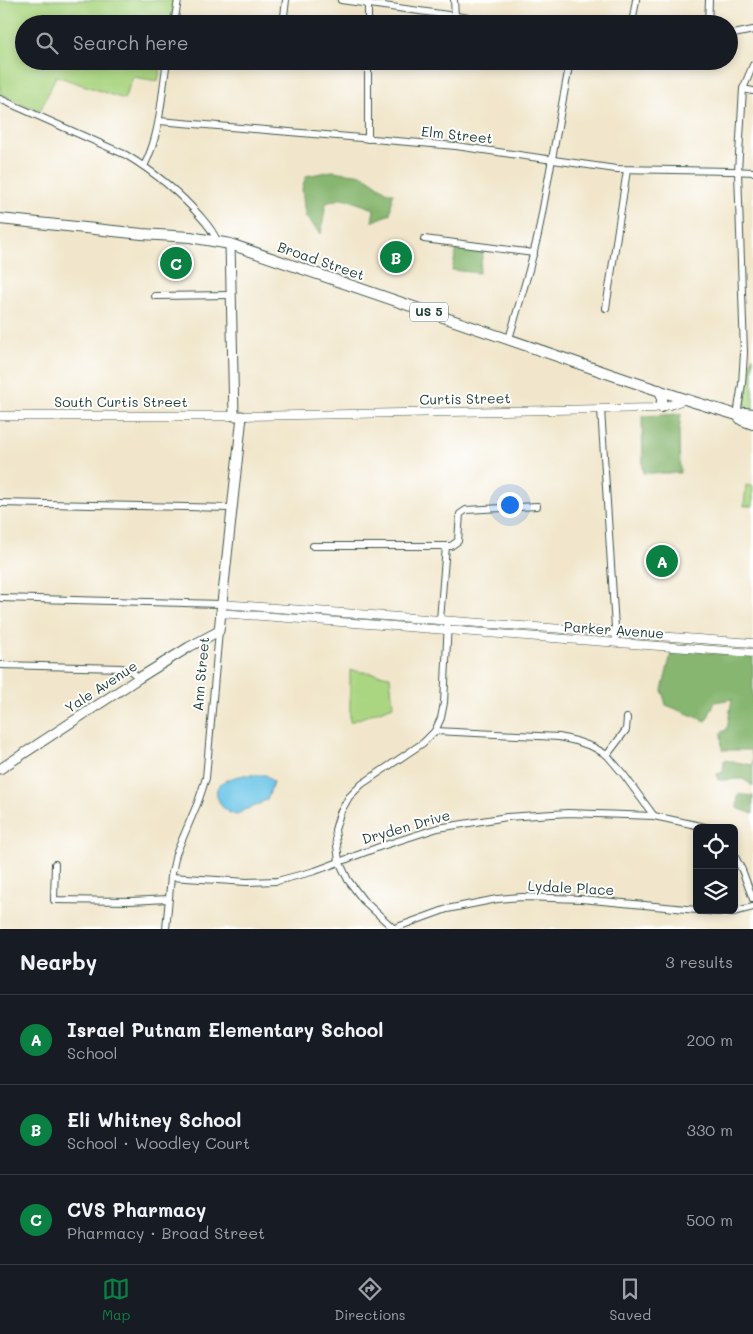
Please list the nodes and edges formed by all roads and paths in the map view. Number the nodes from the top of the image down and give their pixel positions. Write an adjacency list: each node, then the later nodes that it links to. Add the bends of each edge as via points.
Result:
1 (178, 0): 8 (street)
2 (286, 0): 9 (street)
3 (341, 0): 7 (street)
4 (454, 0): 12 (street)
5 (636, 0): 13 (street)
6 (709, 0): 14 (street)
7 (368, 4): 10 (street); 11 (street)
8 (176, 15)
9 (284, 15)
10 (368, 15)
11 (448, 15)
12 (455, 15)
13 (634, 15)
14 (708, 15)
15 (753, 30): 16 (street)
16 (738, 33)
17 (753, 65): 21 (street)
18 (166, 70): 24 (street)
19 (368, 70): 25 (street)
20 (568, 70): 26 (street)
21 (743, 89): 22 (street); 29 (street)
22 (753, 91)
23 (0, 99): 27 (street)
24 (159, 121): 25 (street, Elm Street); 27 (street)
25 (368, 139): 26 (street, Elm Street, via 456,146)
26 (552, 160): 28 (street, Elm Street); 35 (street)
27 (144, 166): 33 (street, via 186,201 210,227)
28 (627, 170): 29 (street, Elm Street); 38 (street)
29 (738, 171): 30 (street, Elm Street); 40 (street)
30 (753, 172)
31 (0, 219): 33 (main road, Broad Street / US 5)
32 (424, 239): 35 (street)
33 (217, 240): 34 (main road, Broad Street / US 5)
34 (230, 244): 36 (main road, Ann Street); 39 (main road, Broad Street / US 5)
35 (534, 253): 39 (street)
36 (231, 295): 37 (street); 49 (main road, Ann Street)
37 (155, 296)
38 (606, 308)
39 (509, 339): 42 (main road, Broad Street / US 5)
40 (744, 353): 41 (street); 47 (street)
41 (753, 354)
42 (659, 390): 43 (main road, Broad Street / US 5); 44 (main road, via 663,398)
43 (686, 399): 44 (street, Curtis Street); 47 (main road, Broad Street / US 5)
44 (661, 408): 45 (street, Curtis Street)
45 (601, 409): 49 (street, Curtis Street); 66 (street)
46 (753, 414): 47 (main road, Broad Street / US 5)
47 (737, 415): 50 (main road, Broad Street / US 5)
48 (0, 416): 49 (street, South Curtis Street)
49 (238, 416): 53 (main road, Ann Street)
50 (753, 424)
51 (0, 503): 53 (street)
52 (537, 506): 55 (street, via 462,511 458,541)
53 (232, 508): 57 (main road, Ann Street)
54 (313, 546): 55 (street)
55 (446, 546): 61 (street)
56 (0, 598): 57 (street)
57 (221, 608): 58 (street, Parker Avenue); 60 (street, Parker Avenue); 65 (main road, Ann Street)
58 (302, 610): 59 (street, Parker Avenue); 60 (street)
59 (374, 615): 61 (street, Parker Avenue); 62 (street)
60 (301, 619): 62 (street, Parker Avenue)
61 (444, 620): 63 (street, Parker Avenue); 64 (street)
62 (373, 625): 64 (street, Parker Avenue)
63 (533, 627): 66 (street, Parker Avenue); 67 (street)
64 (448, 630): 67 (street, Parker Avenue); 76 (street, via 444,703)
65 (219, 631): 74 (main road, Yale Avenue); 84 (street, Ann Street, via 206,778 176,854)
66 (616, 633): 68 (street, Parker Avenue); 69 (street)
67 (532, 637): 69 (street, Parker Avenue)
68 (694, 639): 70 (street, Parker Avenue); 71 (street)
69 (616, 643): 71 (street, Parker Avenue)
70 (753, 643)
71 (693, 648): 72 (street, Parker Avenue)
72 (753, 653)
73 (0, 665): 74 (street, via 122,668)
74 (139, 678): 78 (main road, Yale Avenue)
75 (627, 718): 77 (street, via 626,730)
76 (435, 731): 77 (street, via 559,738 593,747); 81 (street, via 348,797 335,830)
77 (607, 755): 79 (street)
78 (0, 769)
79 (654, 816): 80 (street, Dryden Drive); 81 (street, Dryden Drive, via 568,813 507,817 438,828)
80 (695, 824)
81 (339, 862): 84 (street, Dryden Drive, via 277,881 225,882); 89 (street, via 363,900)
82 (738, 862): 86 (street)
83 (55, 864): 85 (street, via 54,900)
84 (171, 877): 85 (street, Ann Street)
85 (168, 899): 88 (street, Ann Street)
86 (753, 899)
87 (753, 907): 89 (street, Lydale Place, via 718,912 581,899 522,897 447,909)
88 (166, 929)
89 (392, 929)

